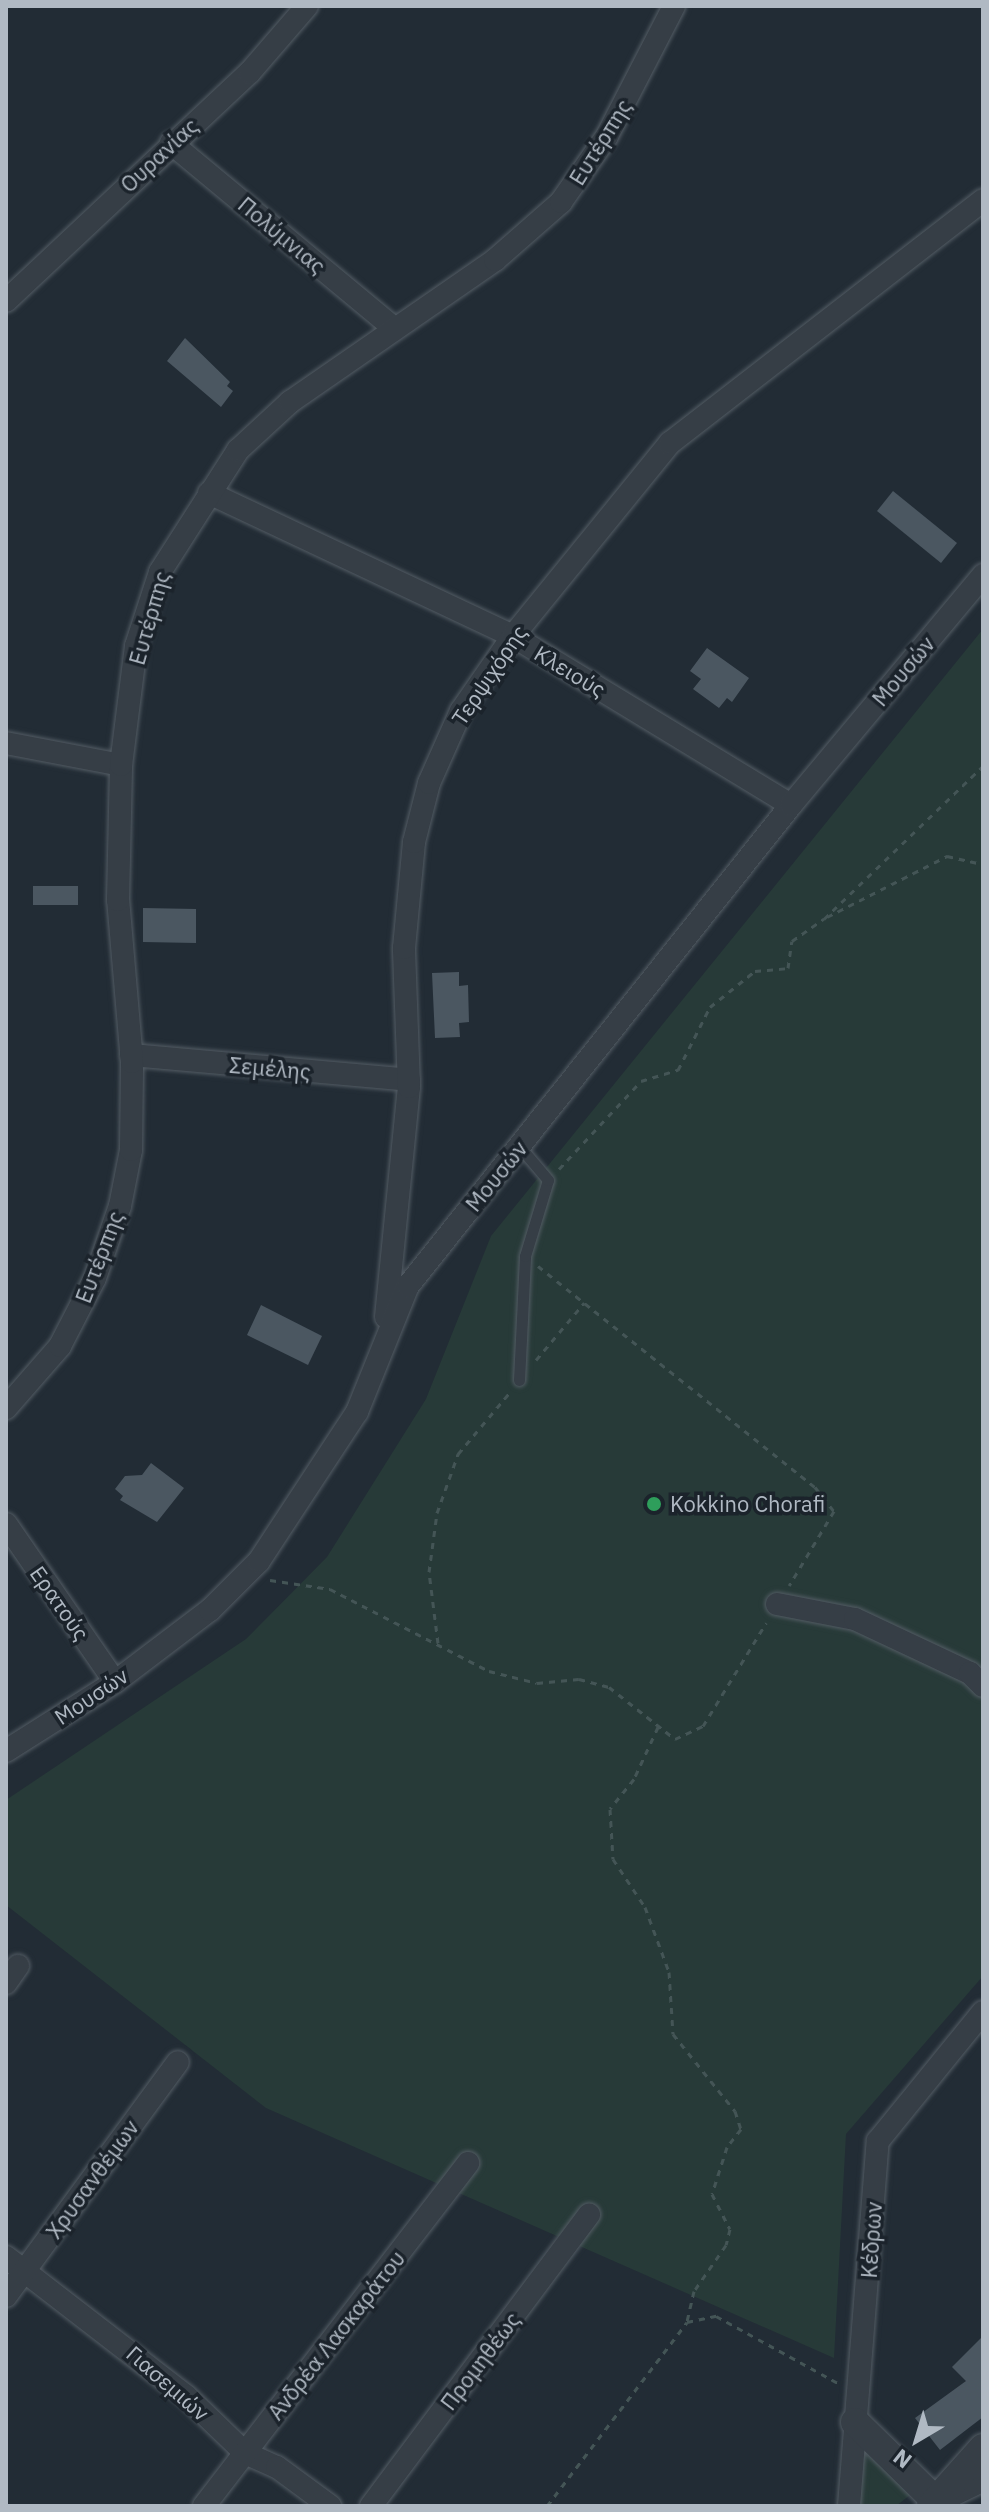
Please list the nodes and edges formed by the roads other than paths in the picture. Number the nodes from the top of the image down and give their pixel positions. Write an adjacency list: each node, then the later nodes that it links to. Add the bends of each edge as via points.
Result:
1 (307, 6): 3 (street, Ουρανίας, via 250,72)
2 (674, 6): 6 (street, Ευτέρπης, via 607,136 561,202 495,260)
3 (171, 143): 5 (street, Ουρανίας); 6 (street, Πολύμνιας)
4 (983, 200): 9 (street, Τερψιχόρης, via 670,443)
5 (6, 301)
6 (393, 327): 7 (street, Ευτέρπης, via 290,402 238,450)
7 (209, 493): 9 (street, Κλειούς); 11 (street, Ευτέρπης, via 160,572 136,646)
8 (983, 575): 12 (street, Μουσών)
9 (513, 636): 12 (street, Κλειούς); 14 (street, Τερψιχόρης, via 461,711 429,783 414,842 404,948)
10 (6, 743): 11 (street)
11 (121, 765): 13 (street, Ευτέρπης, via 118,900)
12 (791, 805): 15 (street, Μουσών)
13 (131, 1055): 14 (street, Σεμέλης); 19 (street, Ευτέρπης, via 131,1150 120,1206 95,1278 60,1346)
14 (409, 1080): 16 (street, Τερψιχόρης)
15 (520, 1147): 16 (street, Μουσών); 18 (lane, via 548,1180 525,1256)
16 (400, 1281): 17 (street, Τερψιχόρης)
17 (383, 1346): 22 (street, Μουσών, via 357,1412 243,1577 210,1610)
18 (519, 1380)
19 (6, 1408)
20 (6, 1524): 22 (street, Ερατούς)
21 (777, 1604): 23 (street, via 855,1619 970,1673)
22 (115, 1682): 24 (street, Μουσών)
23 (983, 1686)
24 (6, 1751)
25 (983, 2012): 32 (street, Κέδρων, via 878,2141)
26 (178, 2062): 30 (street, Χρυσανθέμων)
27 (468, 2163): 34 (street, Ανδρέα Λασκαράτου)
28 (589, 2215): 39 (street, Προμηθέως)
29 (6, 2257): 30 (street, Γιασεμιών)
30 (25, 2272): 31 (street, Χρυσανθέμων); 34 (street, Γιασεμιών, via 175,2386)
31 (6, 2296)
32 (857, 2408): 36 (street); 40 (street, Κέδρων)
33 (983, 2448): 36 (street)
34 (245, 2453): 37 (street, Ανδρέα Λασκαράτου); 38 (street, Γιασεμιών, via 277,2467)
35 (983, 2477): 36 (street)
36 (933, 2503)
37 (204, 2506)
38 (330, 2506)
39 (371, 2506)
40 (849, 2506)

